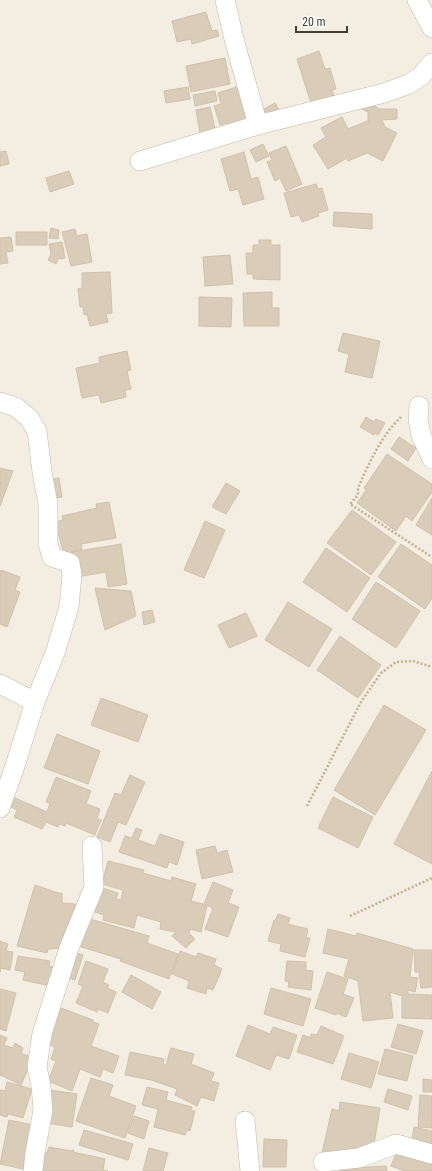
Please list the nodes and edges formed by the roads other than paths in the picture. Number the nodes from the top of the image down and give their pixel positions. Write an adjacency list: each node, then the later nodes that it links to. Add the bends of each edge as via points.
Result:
1 (225, 0): 5 (street)
2 (417, 0): 3 (street)
3 (432, 28)
4 (432, 63): 5 (street, via 421,76 409,84 370,97)
5 (258, 125): 6 (street)
6 (140, 161)
7 (0, 402): 11 (street, via 16,407 29,418 37,431 48,504 48,544 52,557 70,563 72,575 69,607 55,654)
8 (419, 406): 9 (street, via 421,435)
9 (432, 459)
10 (0, 684): 11 (street)
11 (35, 702): 12 (street)
12 (0, 808)
13 (92, 846): 17 (street, via 94,887 69,948 42,1034 37,1067 42,1086 43,1110)
14 (246, 1121): 18 (street)
15 (432, 1154): 16 (street, via 396,1144 359,1158)
16 (323, 1162)
17 (33, 1171)
18 (250, 1171)

